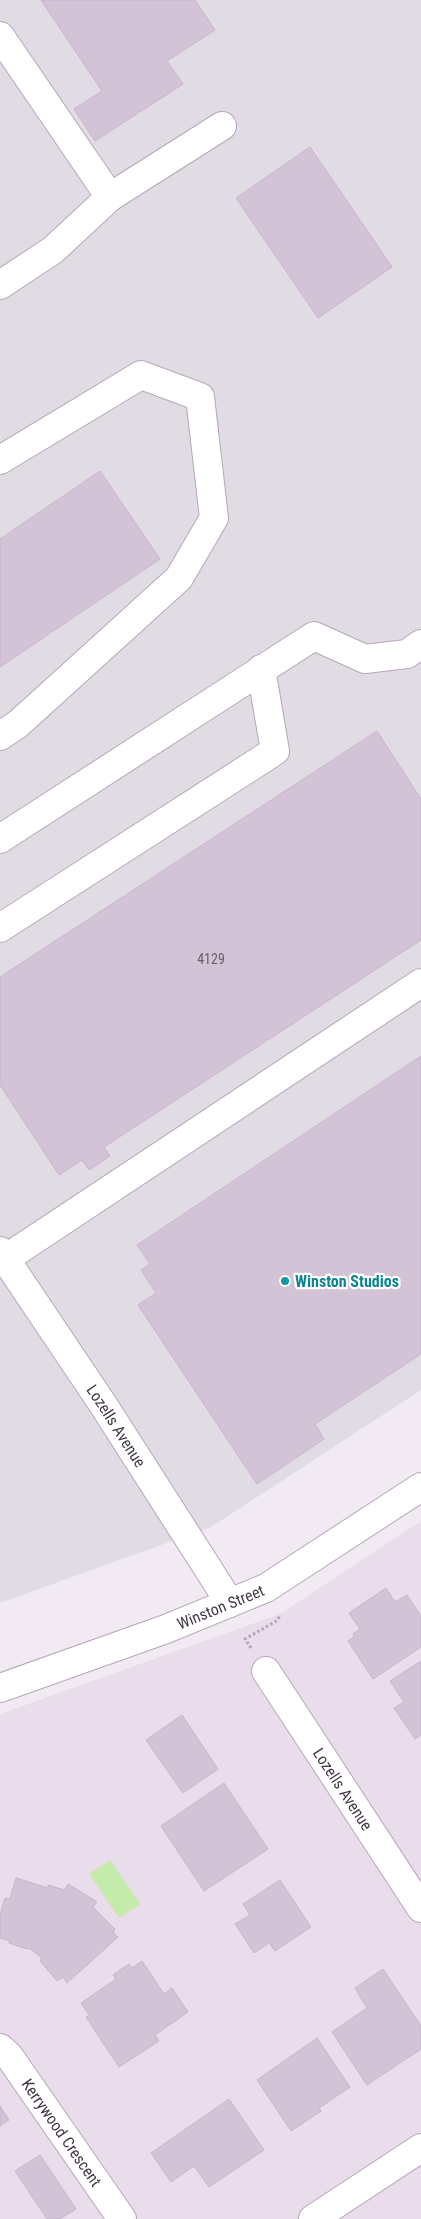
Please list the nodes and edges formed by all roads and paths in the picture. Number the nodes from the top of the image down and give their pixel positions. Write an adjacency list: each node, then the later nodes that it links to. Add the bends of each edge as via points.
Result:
1 (0, 36): 3 (street)
2 (222, 126): 3 (street)
3 (110, 197): 4 (street, via 53,250)
4 (0, 285)
5 (0, 460): 8 (street, via 141,375 200,396 214,518 179,578 18,724)
6 (421, 644): 7 (street, via 407,654 365,659 314,636)
7 (261, 669): 9 (street); 10 (street, via 275,751)
8 (0, 736)
9 (0, 839)
10 (0, 928)
11 (421, 983): 12 (street)
12 (2, 1255): 14 (street, Lozells Avenue)
13 (421, 1487): 14 (street, Winston Street, via 266,1588)
14 (230, 1603): 16 (street, Winston Street)
15 (266, 1672): 17 (street, Lozells Avenue)
16 (0, 1688)
17 (421, 1908)
18 (0, 2048): 20 (street, Kerrywood Crescent, via 9,2056)
19 (421, 2148): 21 (street)
20 (122, 2219)
21 (313, 2219)

